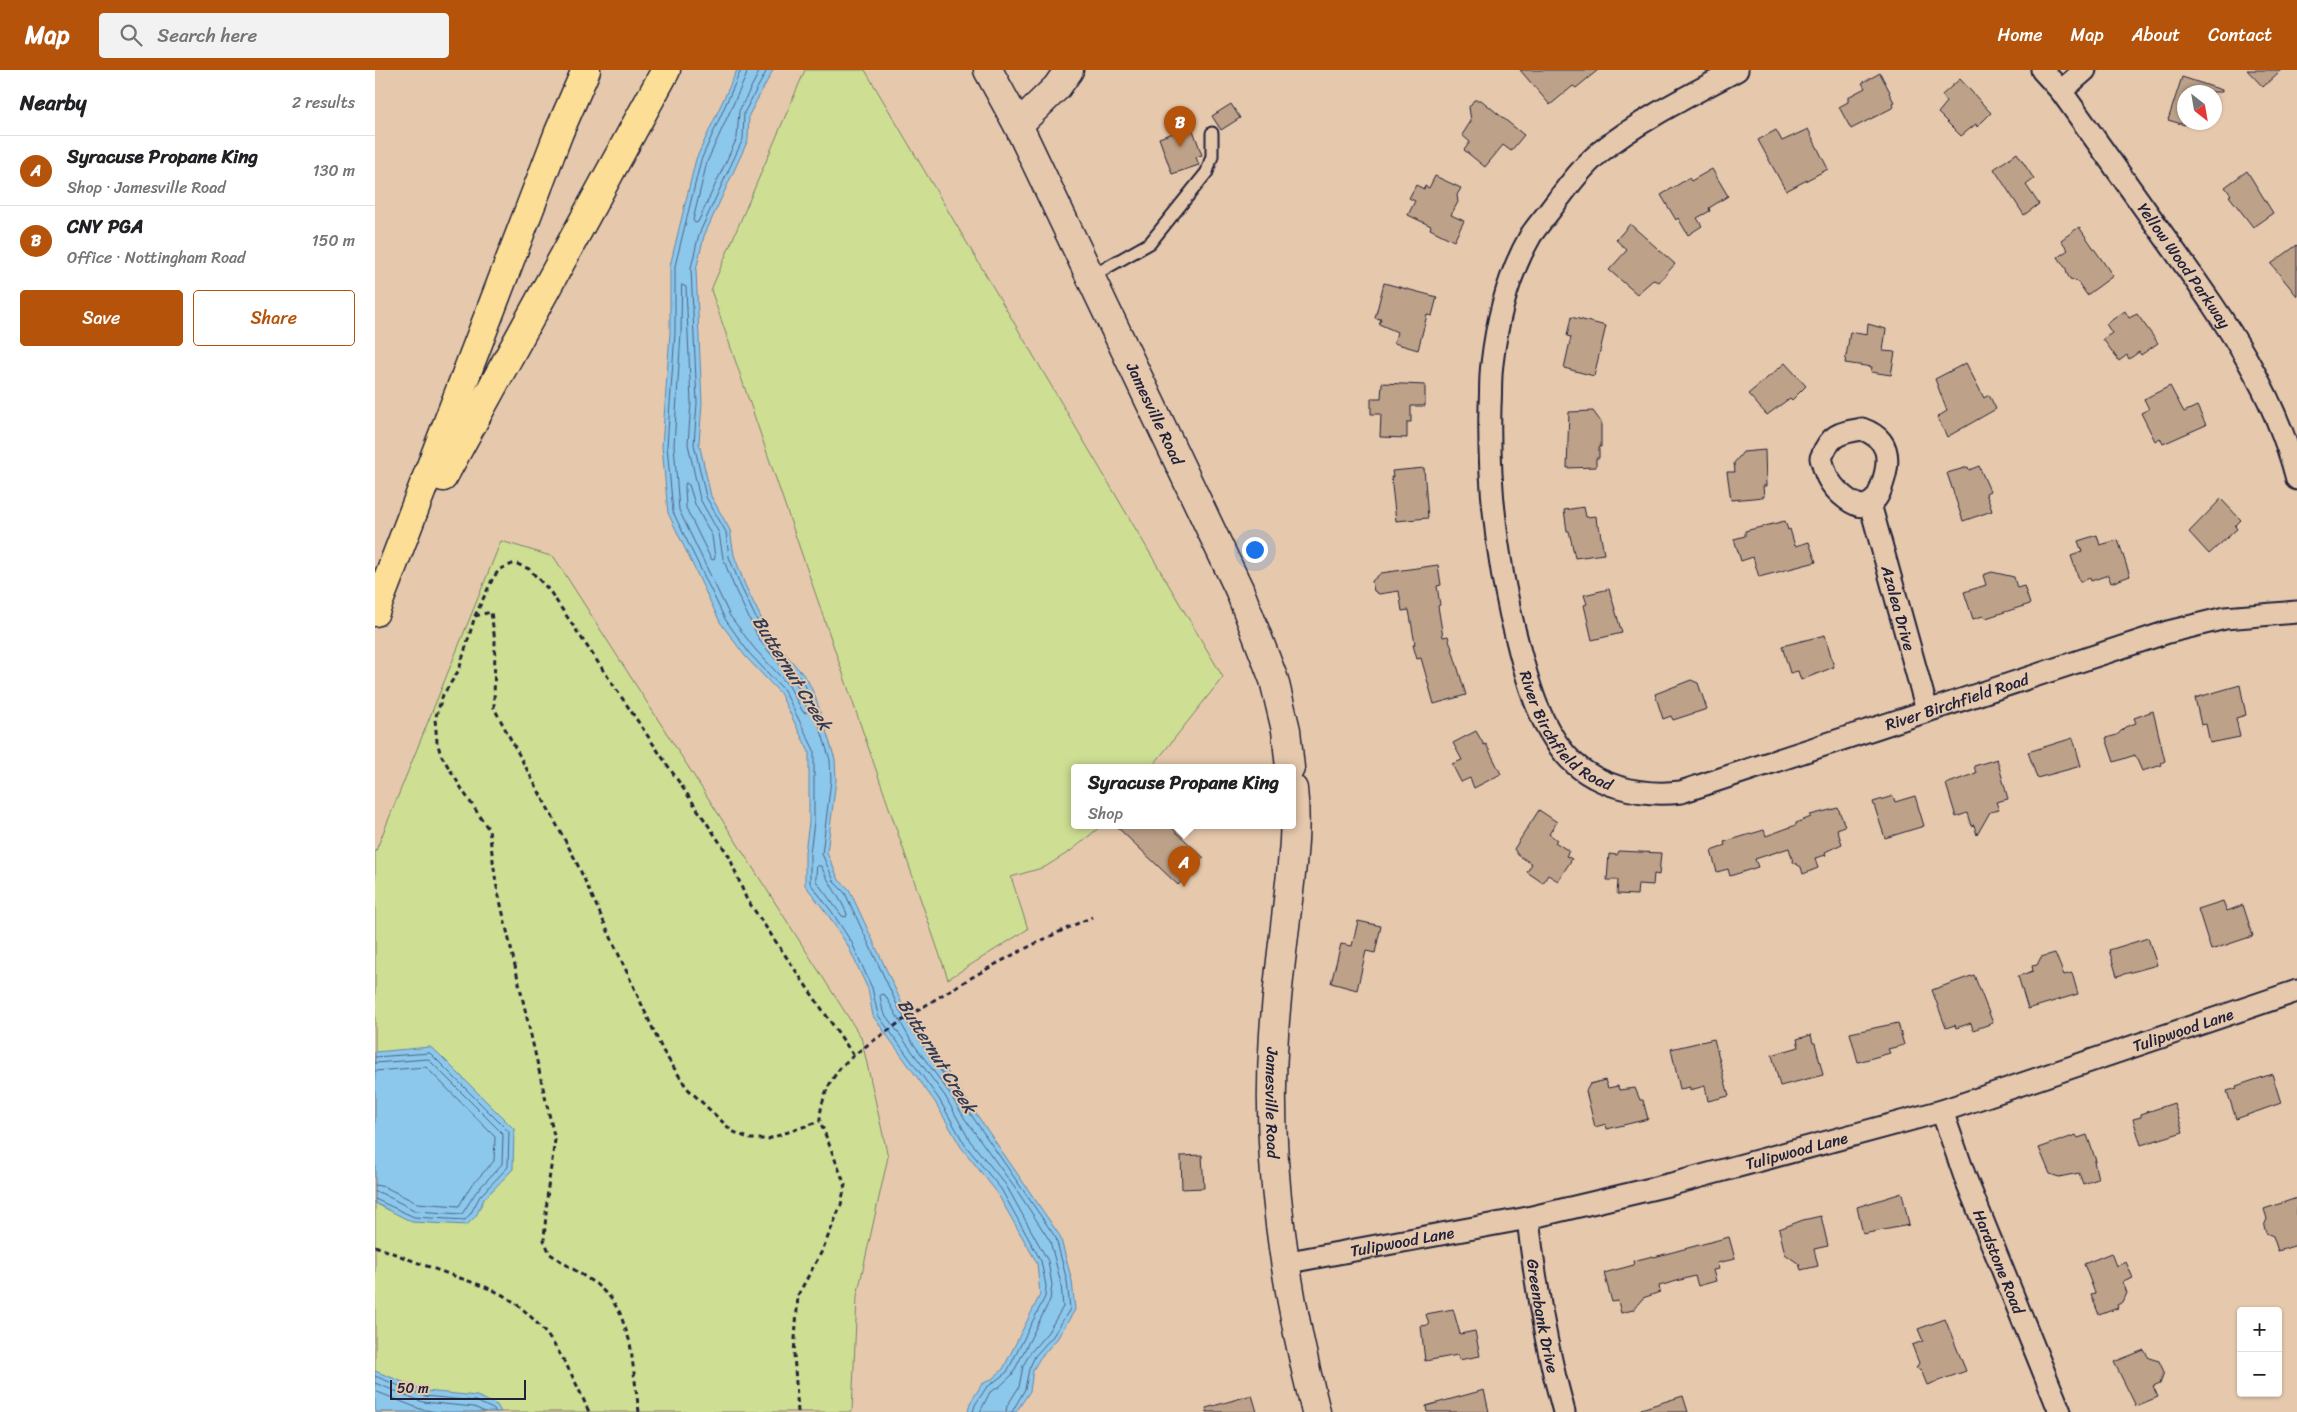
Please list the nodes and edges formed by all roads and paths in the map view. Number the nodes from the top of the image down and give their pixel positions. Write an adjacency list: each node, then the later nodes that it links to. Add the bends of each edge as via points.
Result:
1 (586, 70): 14 (highway, via 559,132)
2 (666, 70): 14 (highway, via 430,502)
3 (988, 70): 9 (street, Jamesville Road)
4 (1069, 70): 9 (street, via 1057,87)
5 (1737, 70): 18 (street, River Birchfield Road, via 1662,111 1600,152 1577,175 1531,234 1510,282 1492,365 1489,469 1511,620 1533,697 1546,728 1566,755 1591,775 1618,787 1659,795 1681,792)
6 (2042, 70): 8 (street, Yellow Wood Parkway)
7 (2085, 70): 8 (street)
8 (2061, 91): 12 (street, Yellow Wood Parkway, via 2224,320 2263,387 2290,452)
9 (1018, 125): 11 (street, Jamesville Road)
10 (1212, 133): 11 (lane, via 1213,156 1207,172 1150,243)
11 (1090, 277): 19 (street, Jamesville Road, via 1239,589 1274,680 1286,730)
12 (2297, 479)
13 (1870, 504): 18 (street, Azalea Drive)
14 (401, 544): 15 (highway)
15 (375, 612)
16 (2297, 612): 18 (street, River Birchfield Road, via 2225,618 2168,632)
17 (475, 616): 23 (path, via 493,578 500,569 515,563 529,570 549,590 729,856 746,898); 25 (path, via 491,612 493,618 495,708 575,858 663,1051 687,1088 732,1131 750,1139 768,1139); 30 (path, via 459,670 443,695 435,719 437,742 441,755 489,830 497,884 555,1140 544,1240 549,1254 595,1284 611,1298 620,1313 630,1342)
18 (1927, 710)
19 (1290, 764)
20 (1293, 829): 28 (street, Jamesville Road, via 1274,1035 1273,1145)
21 (1092, 917): 23 (path, via 979,973 917,1010)
22 (2297, 992): 24 (street, Tulipwood Lane)
23 (854, 1056): 25 (path, via 828,1086)
24 (1942, 1111): 26 (street, Tulipwood Lane, via 1672,1184); 34 (street, Hardstone Road, via 1965,1177)
25 (820, 1121): 31 (path, via 845,1185 841,1205 822,1251 798,1295 794,1354)
26 (1528, 1218): 28 (street, Tulipwood Lane); 33 (street, Greenbank Drive, via 1535,1280 1552,1370)
27 (375, 1246): 29 (path, via 496,1291 515,1303 555,1344 574,1376)
28 (1284, 1263): 32 (street, Jamesville Road)
29 (589, 1412)
30 (639, 1412)
31 (798, 1412)
32 (1317, 1412)
33 (1564, 1412)
34 (2060, 1412)

